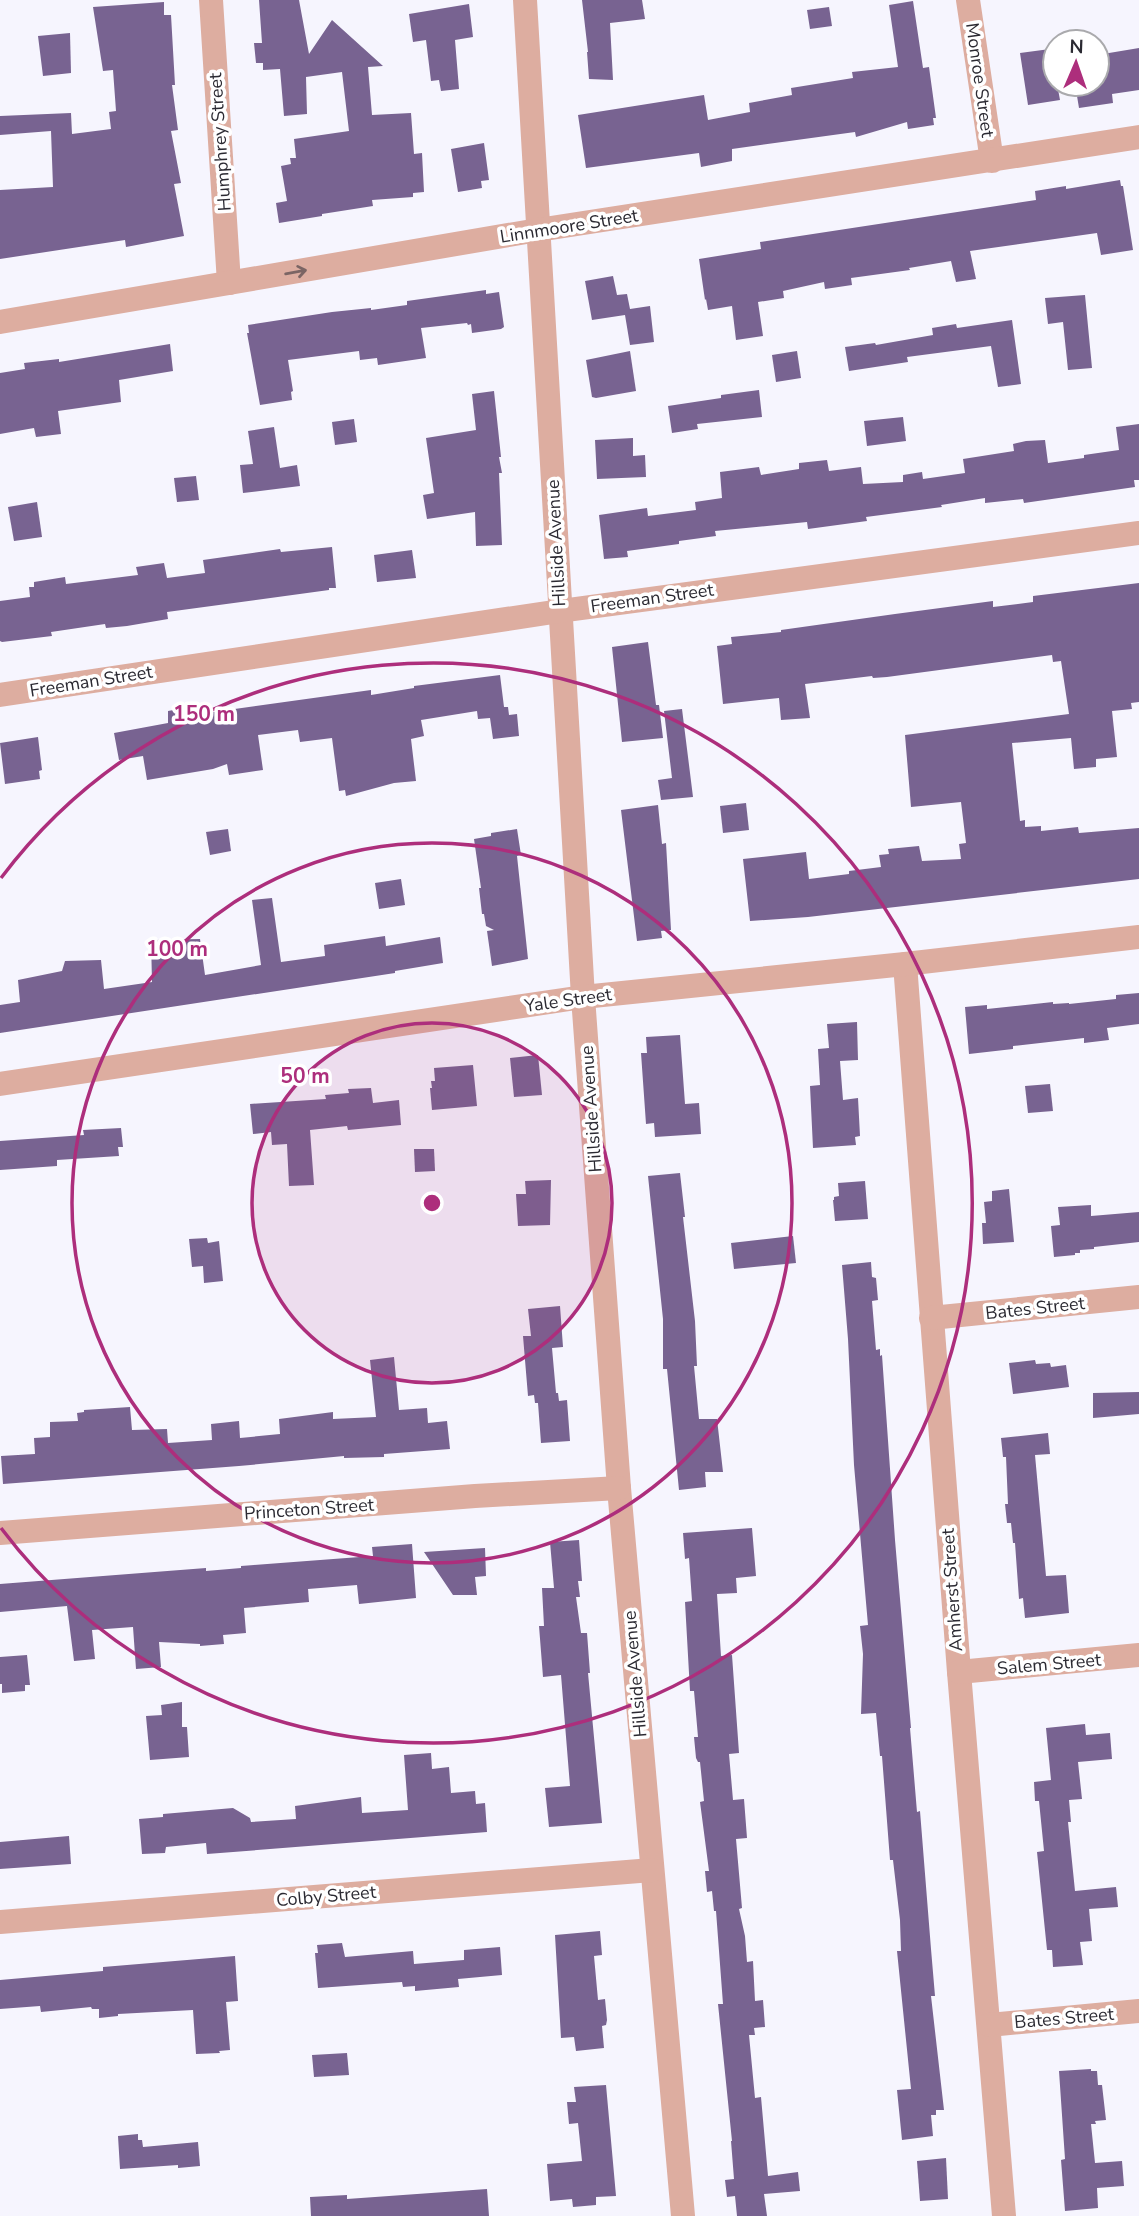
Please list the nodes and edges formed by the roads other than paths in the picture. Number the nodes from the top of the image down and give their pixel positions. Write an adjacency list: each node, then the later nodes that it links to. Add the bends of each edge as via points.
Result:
1 (211, 0): 7 (street, Humphrey Street)
2 (525, 0): 6 (street, Hillside Avenue)
3 (968, 0): 5 (street, Monroe Street)
4 (1139, 137): 5 (street, Linnmoore Street)
5 (992, 161): 6 (street, Linnmoore Street)
6 (538, 230): 7 (street, Linnmoore Street, one-way to 6); 10 (street, Hillside Avenue)
7 (229, 283): 8 (street, Linnmoore Street)
8 (0, 322)
9 (1139, 533): 10 (street, Freeman Street)
10 (560, 611): 11 (street, Freeman Street); 14 (street, Hillside Avenue)
11 (0, 695)
12 (1139, 937): 13 (street, Yale Street)
13 (905, 964): 14 (street, Yale Street); 17 (street, Amherst Street)
14 (583, 997): 15 (street, Yale Street); 18 (street, Hillside Avenue)
15 (0, 1084)
16 (1139, 1297): 17 (street, Bates Street)
17 (931, 1318): 21 (street, Amherst Street)
18 (619, 1488): 19 (street, Princeton Street); 22 (street, Hillside Avenue)
19 (0, 1533)
20 (1139, 1655): 21 (street, Salem Street)
21 (959, 1672): 25 (street, Amherst Street)
22 (652, 1870): 23 (street, Colby Street); 26 (street, Hillside Avenue)
23 (0, 1922)
24 (1139, 2011): 25 (street, Bates Street)
25 (989, 2025): 27 (street, Amherst Street)
26 (683, 2216)
27 (1004, 2216)

